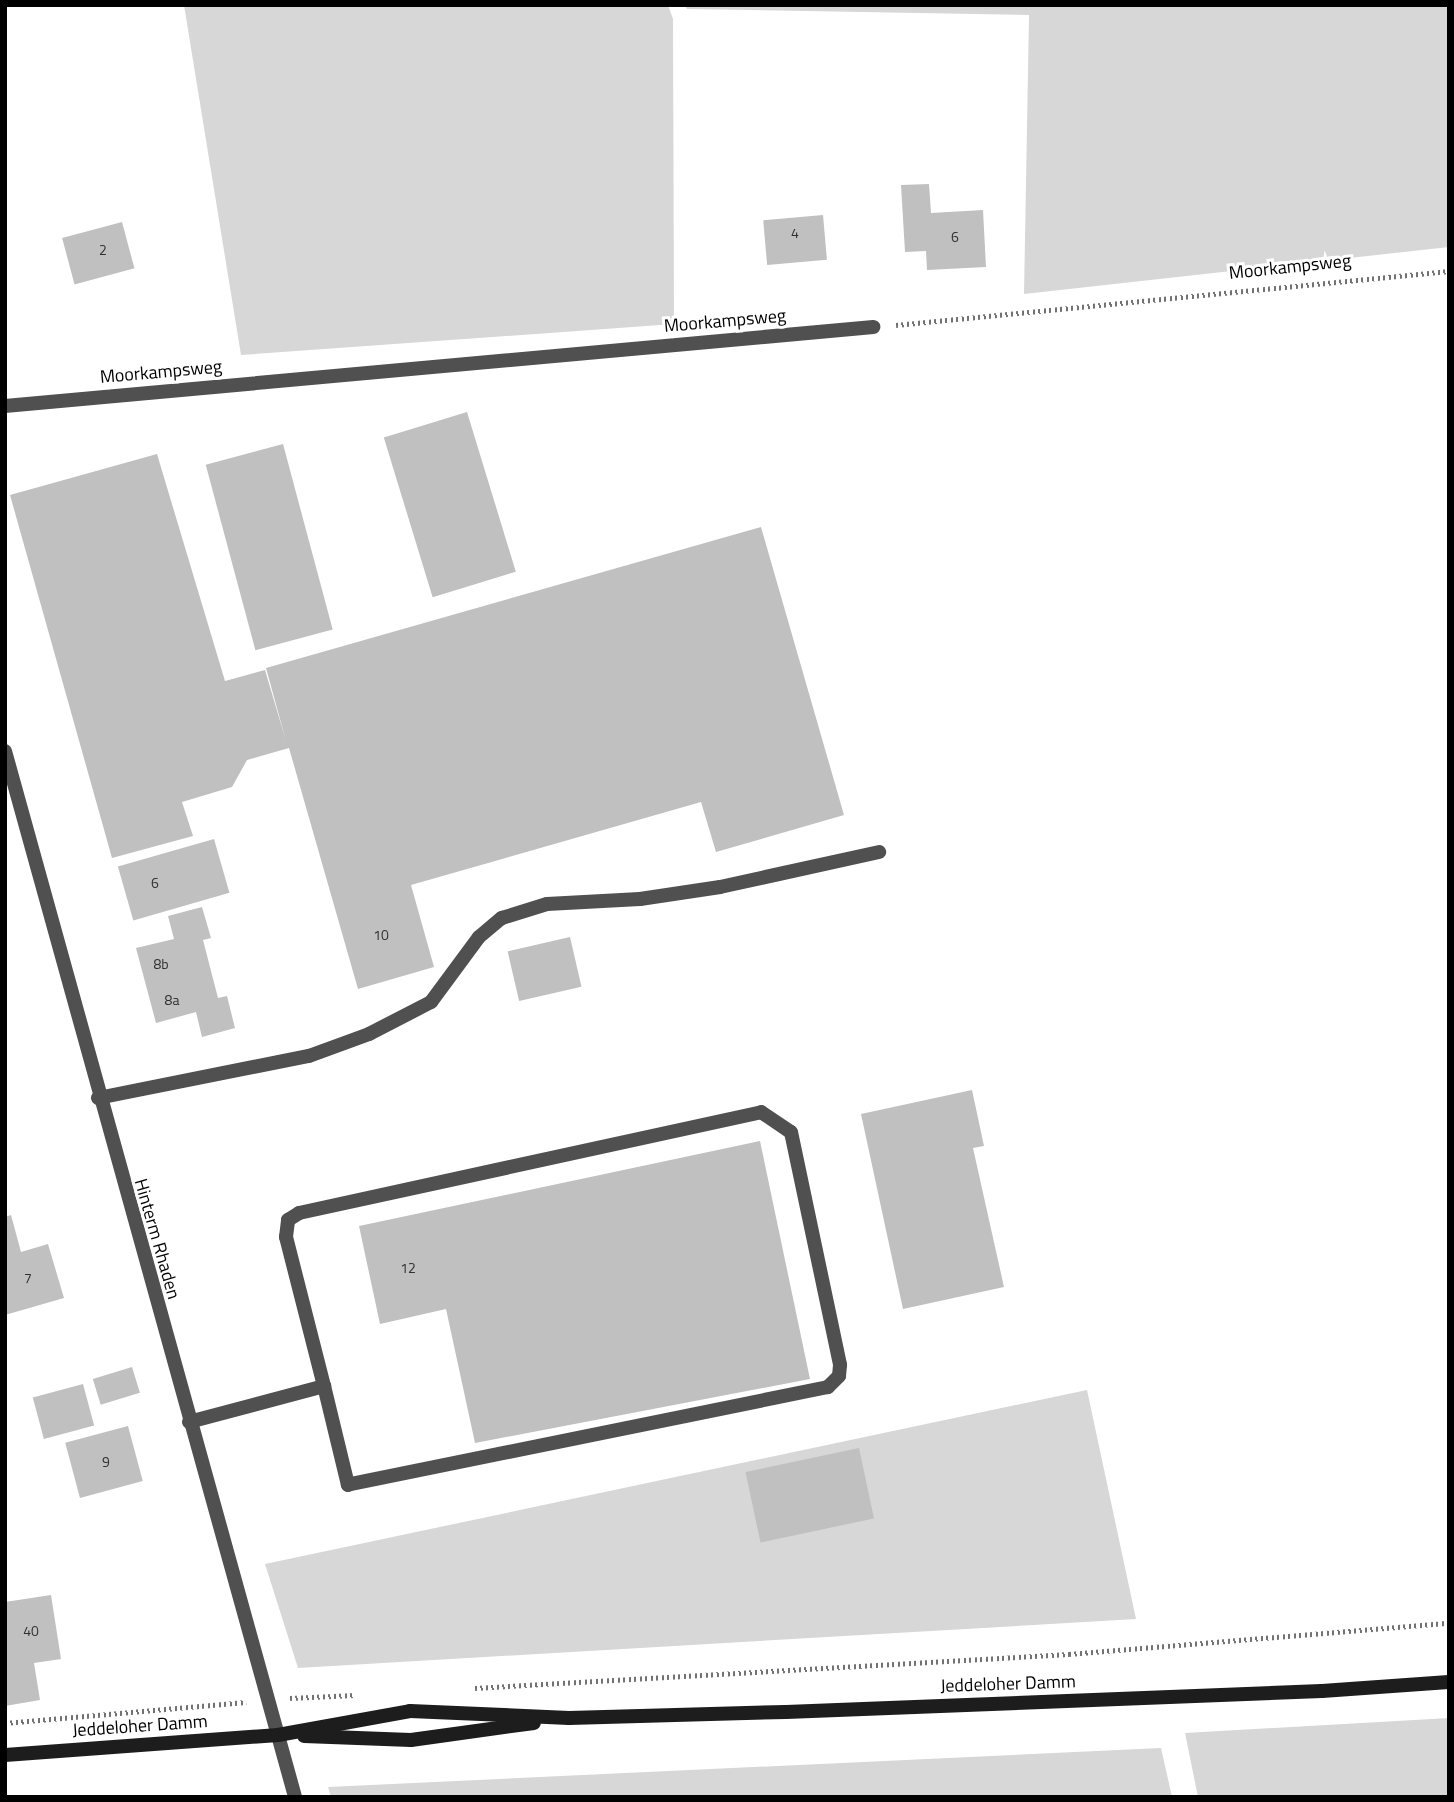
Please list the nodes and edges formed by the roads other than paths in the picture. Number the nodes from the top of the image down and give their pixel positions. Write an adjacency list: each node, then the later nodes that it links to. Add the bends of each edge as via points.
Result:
1 (873, 327): 2 (street, Moorkampsweg)
2 (5, 406)
3 (5, 751): 5 (street, Hinterm Rhaden)
4 (879, 852): 5 (street, via 720,887 640,899 547,904 502,918 479,937 431,1002 369,1034 309,1056)
5 (98, 1098): 7 (street, Hinterm Rhaden)
6 (324, 1386): 6 (street, via 286,1237 288,1220 299,1213 761,1112 791,1132 840,1365 839,1376 828,1387 348,1485); 7 (street)
7 (189, 1422): 10 (street, Hinterm Rhaden)
8 (1449, 1682): 9 (main road, Jeddeloher Damm, via 1322,1691)
9 (569, 1718): 10 (main road, Jeddeloher Damm, via 411,1740); 10 (main road, Jeddeloher Damm, via 410,1711)
10 (278, 1734): 11 (main road, Jeddeloher Damm); 12 (street, Hinterm Rhaden)
11 (5, 1755)
12 (295, 1797)

